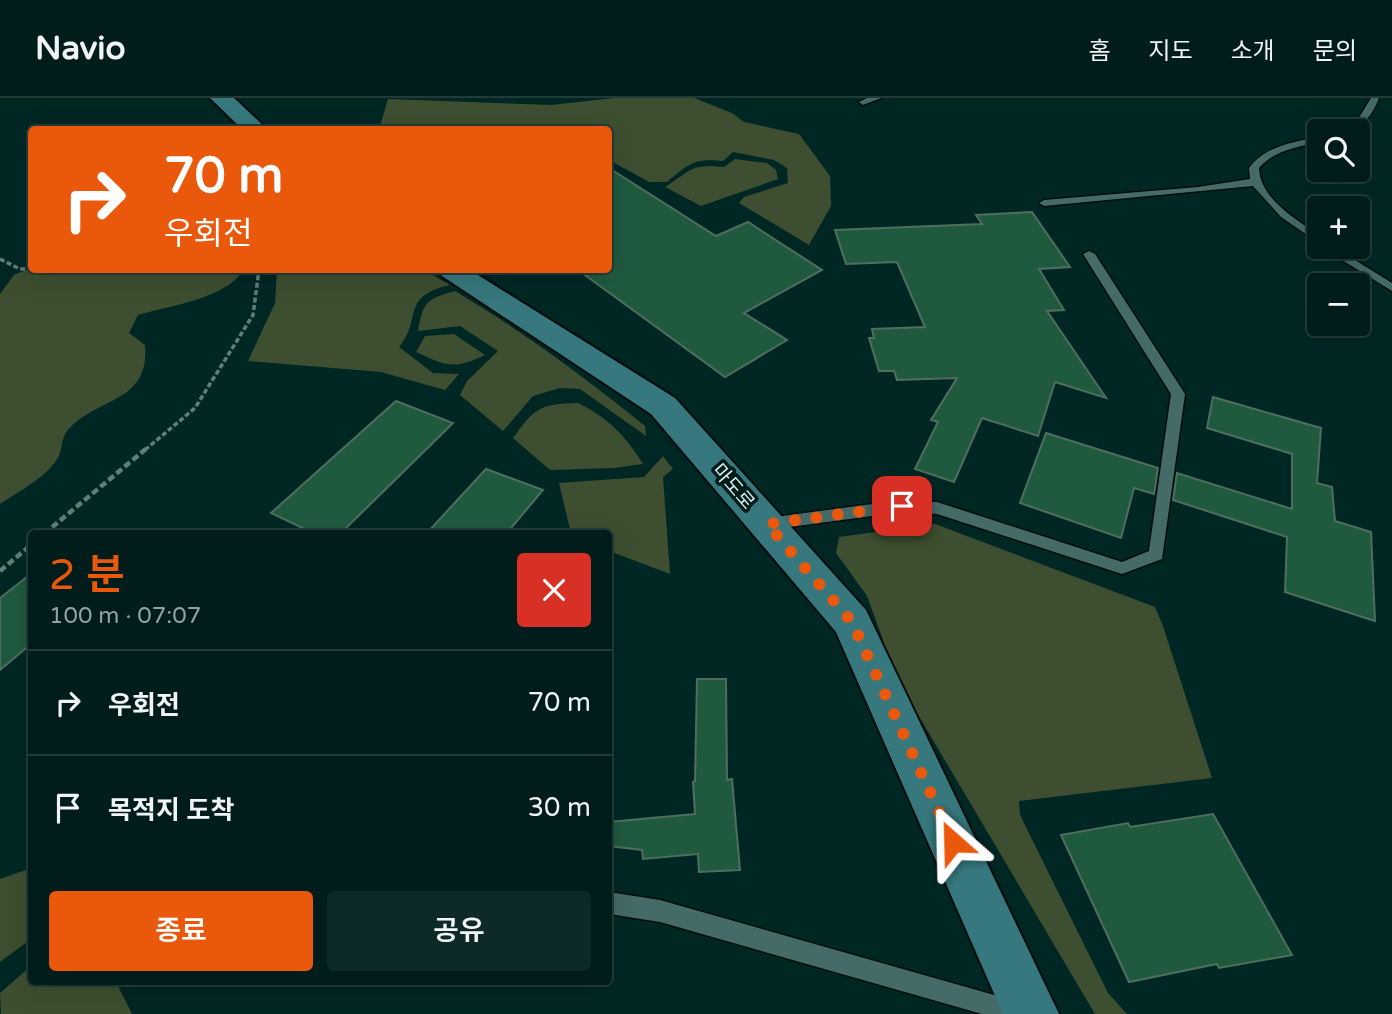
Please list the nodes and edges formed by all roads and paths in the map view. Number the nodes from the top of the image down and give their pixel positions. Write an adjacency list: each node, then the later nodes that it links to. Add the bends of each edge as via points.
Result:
1 (221, 98): 6 (main road)
2 (877, 98): 4 (lane)
3 (1376, 98): 5 (lane)
4 (863, 102)
5 (1364, 119)
6 (252, 126)
7 (1307, 143): 8 (lane, via 1260,159 1253,168)
8 (1256, 183): 9 (lane); 10 (lane)
9 (1044, 203)
10 (1307, 231)
11 (1089, 254): 18 (lane, via 1178,394 1156,555 1122,568 937,508 902,506)
12 (0, 259): 14 (path)
13 (1346, 259): 17 (lane)
14 (28, 269)
15 (259, 273): 19 (path, via 253,315 195,408)
16 (457, 273): 18 (main road, 마도로, via 663,406)
17 (1392, 288)
18 (767, 524): 24 (main road, 마도로, via 852,622)
19 (49, 530)
20 (28, 547): 21 (path)
21 (0, 570)
22 (612, 903): 23 (lane, via 660,911)
23 (1022, 1014)
24 (1031, 1014)

